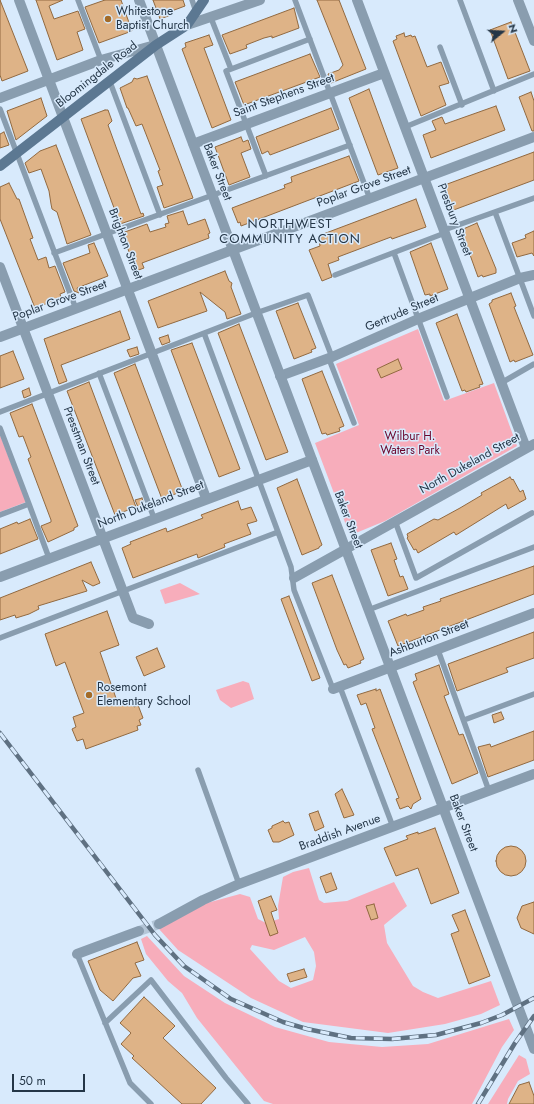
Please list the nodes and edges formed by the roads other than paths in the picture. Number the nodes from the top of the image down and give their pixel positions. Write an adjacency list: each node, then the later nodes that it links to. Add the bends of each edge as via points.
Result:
1 (19, 0): 22 (street, Brighton Street)
2 (78, 0): 18 (lane)
3 (139, 0): 16 (street, Baker Street)
4 (192, 0): 11 (lane)
5 (204, 0): 11 (main road, Bloomingdale Road)
6 (260, 0): 12 (street)
7 (295, 0): 14 (lane)
8 (357, 0): 20 (street, Presbury Street)
9 (460, 0): 24 (lane)
10 (518, 0): 15 (street)
11 (196, 12): 13 (main road, Bloomingdale Road)
12 (211, 18): 13 (street); 19 (lane)
13 (187, 25): 16 (main road, Bloomingdale Road)
14 (310, 39): 19 (lane); 25 (lane)
15 (534, 41)
16 (156, 45): 18 (street); 23 (main road, Bloomingdale Road); 33 (street, Baker Street)
17 (440, 46): 27 (lane)
18 (101, 60): 22 (street)
19 (230, 69): 30 (lane, via 226,71)
20 (384, 73): 25 (street, Saint Stephens Street); 31 (street, Presbury Street)
21 (534, 74): 24 (lane)
22 (49, 79): 26 (street); 29 (street, Brighton Street)
23 (110, 82): 29 (main road, Bloomingdale Road); 43 (lane)
24 (494, 90): 27 (lane)
25 (330, 93): 30 (street, Saint Stephens Street); 34 (lane)
26 (0, 98)
27 (462, 105): 31 (lane)
28 (0, 109): 35 (lane)
29 (64, 118): 35 (main road, Bloomingdale Road); 45 (street, Brighton Street)
30 (246, 124): 33 (street, Saint Stephens Street); 37 (lane)
31 (405, 127): 38 (street, Presbury Street)
32 (534, 137): 38 (street, Poplar Grove Street)
33 (193, 144): 39 (street, Baker Street)
34 (350, 145): 37 (lane); 41 (lane)
35 (17, 153): 36 (main road, Bloomingdale Road); 47 (lane)
36 (0, 166)
37 (266, 176): 39 (lane)
38 (424, 179): 41 (street, Poplar Grove Street); 44 (street, Presbury Street)
39 (213, 197): 43 (lane); 46 (street, Baker Street)
40 (534, 198): 42 (lane)
41 (370, 199): 46 (street, Poplar Grove Street)
42 (495, 212): 44 (lane); 52 (lane)
43 (160, 215): 45 (lane)
44 (444, 232): 48 (lane); 54 (street, Presbury Street)
45 (107, 234): 47 (lane); 53 (street, Brighton Street)
46 (233, 250): 53 (street, Poplar Grove Street); 56 (street, Baker Street)
47 (54, 253): 55 (lane)
48 (394, 253): 50 (lane); 58 (lane)
49 (0, 267): 59 (street, Presstman Street)
50 (335, 275)
51 (534, 275): 52 (street, Gertrude Street)
52 (520, 278): 54 (street, Gertrude Street); 57 (lane)
53 (128, 289): 55 (street, Poplar Grove Street); 62 (street, Brighton Street)
54 (470, 298): 58 (street, Gertrude Street); 67 (street, Presbury Street)
55 (76, 309): 59 (street, Poplar Grove Street)
56 (256, 313): 60 (lane); 63 (lane, via 308,295); 66 (street, Baker Street)
57 (534, 316)
58 (418, 319): 63 (street, Gertrude Street); 69 (lane)
59 (23, 329): 61 (street, Poplar Grove Street); 68 (street, Presstman Street)
60 (204, 333): 62 (lane); 75 (lane)
61 (0, 337)
62 (152, 353): 65 (lane); 76 (street, Brighton Street)
63 (330, 358): 66 (street, Gertrude Street); 71 (lane)
64 (534, 364): 67 (lane)
65 (99, 373): 68 (lane); 80 (lane)
66 (280, 376): 74 (street, Baker Street)
67 (501, 383): 73 (street, Presbury Street)
68 (47, 393): 70 (lane); 83 (street, Presstman Street)
69 (447, 397)
70 (0, 412)
71 (354, 423)
72 (0, 428): 77 (lane)
73 (530, 446): 81 (street, North Dukeland Street)
74 (312, 460): 75 (street, North Dukeland Street); 85 (street, Baker Street)
75 (259, 479): 76 (street, North Dukeland Street); 82 (lane)
76 (206, 498): 80 (street, North Dukeland Street)
77 (28, 504): 79 (lane); 86 (lane)
78 (532, 513): 81 (lane, via 416,578)
79 (0, 515)
80 (154, 518): 83 (street, North Dukeland Street)
81 (395, 521): 85 (street, North Dukeland Street)
82 (278, 532): 88 (lane); 89 (lane)
83 (102, 538): 86 (street, North Dukeland Street); 89 (street, Presstman Street)
84 (534, 547): 90 (lane)
85 (345, 548): 88 (street, North Dukeland Street); 90 (street, Baker Street)
86 (49, 558): 87 (street, North Dukeland Street)
87 (0, 577)
88 (294, 578): 96 (lane, via 294,590)
89 (122, 591): 92 (street, Presstman Street, via 133,618); 93 (lane)
90 (368, 610): 95 (street, Baker Street)
91 (534, 614): 94 (street, Ashburton Street)
92 (149, 624)
93 (0, 638)
94 (438, 650): 95 (street, Ashburton Street); 98 (lane)
95 (390, 668): 96 (street, Ashburton Street); 102 (street, Baker Street)
96 (336, 688): 103 (lane)
97 (534, 694): 98 (lane)
98 (464, 720): 101 (lane)
99 (198, 770): 104 (lane)
100 (534, 774): 101 (street, Braddish Avenue)
101 (489, 790): 102 (street, Braddish Avenue)
102 (443, 808): 103 (street, Braddish Avenue); 109 (street, Baker Street)
103 (393, 827): 104 (street, Braddish Avenue)
104 (239, 884): 105 (street, Braddish Avenue)
105 (159, 924)
106 (139, 931): 107 (street)
107 (77, 954): 108 (lane)
108 (105, 1023): 110 (lane, via 130,1084); 111 (lane, via 151,980)
109 (534, 1049)
110 (151, 1104)
111 (248, 1104)

